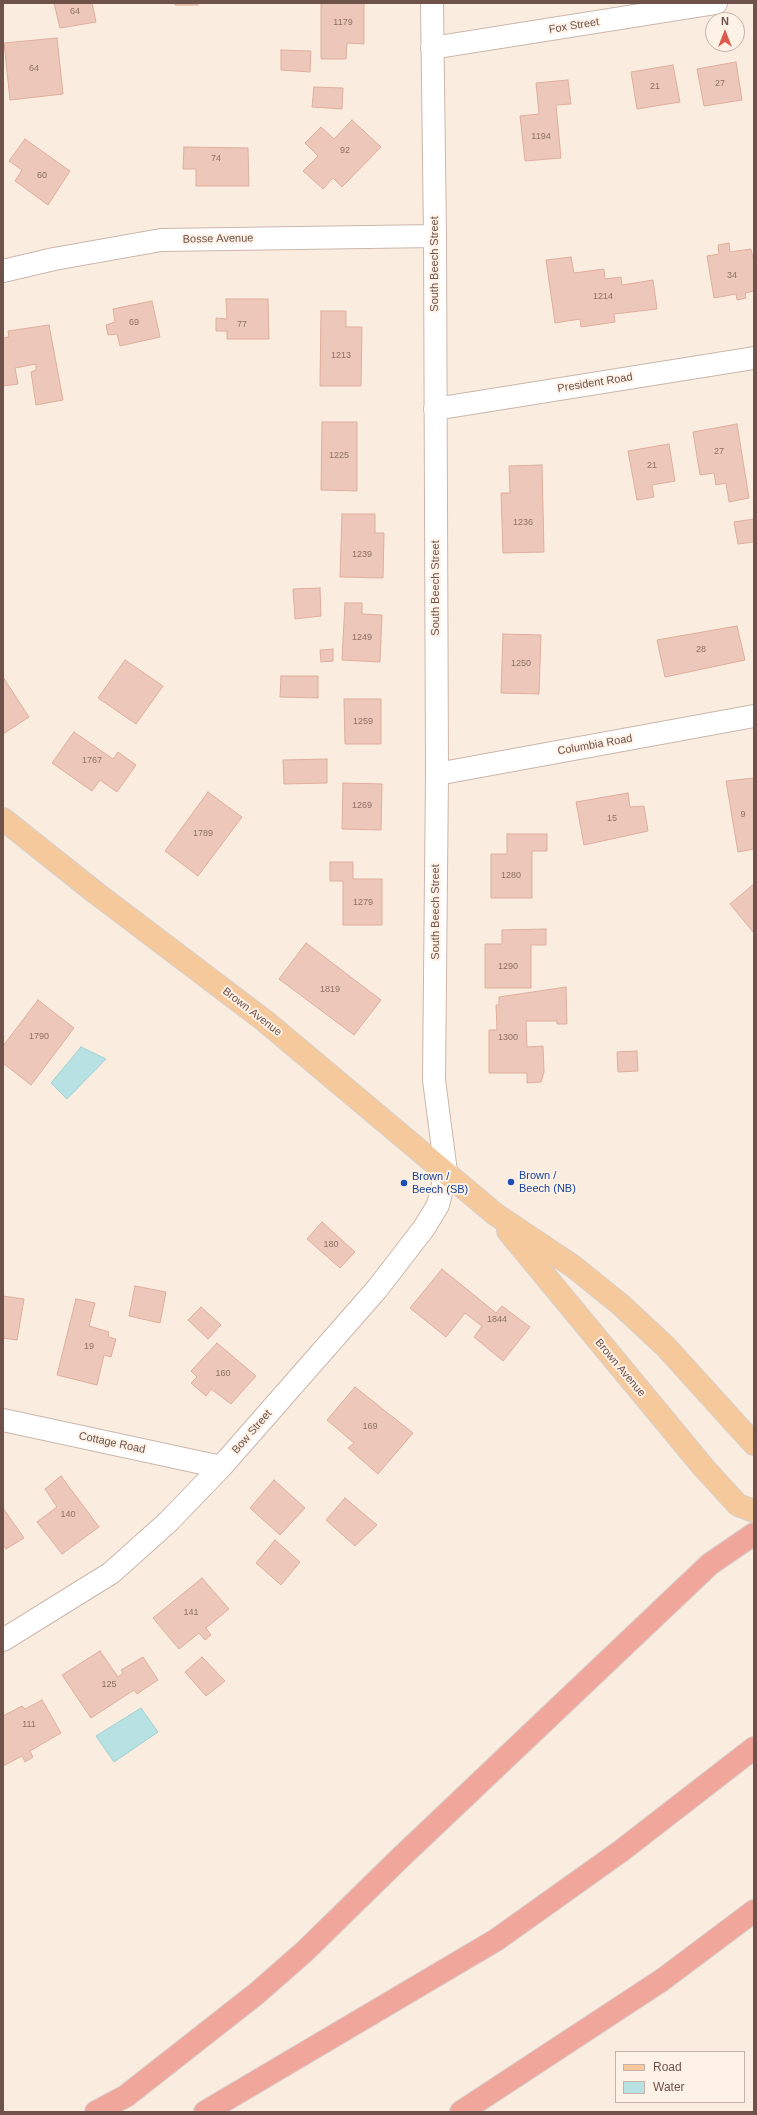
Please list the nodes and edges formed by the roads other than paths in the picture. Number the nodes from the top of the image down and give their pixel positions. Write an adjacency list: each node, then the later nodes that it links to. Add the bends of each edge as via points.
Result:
1 (432, 3): 3 (street, South Beech Street)
2 (716, 3): 3 (street, Fox Street)
3 (432, 48): 4 (street, South Beech Street)
4 (435, 236): 5 (street, Bosse Avenue, via 161,240); 7 (street, South Beech Street)
5 (3, 271)
6 (754, 358): 7 (street, President Road)
7 (435, 409): 9 (street, South Beech Street)
8 (754, 716): 9 (street, Columbia Road)
9 (437, 774): 11 (street, South Beech Street, via 434,1080)
10 (3, 819): 11 (main road, Brown Avenue, via 264,1021)
11 (446, 1172): 12 (main road, Brown Avenue); 15 (street, Bow Street, via 438,1205 378,1289)
12 (495, 1214): 14 (main road, Brown Avenue, via 574,1267 621,1304 666,1347); 16 (main road, Brown Avenue, via 704,1468 738,1505)
13 (3, 1420): 15 (street, Cottage Road)
14 (754, 1444)
15 (222, 1467): 18 (street, Bow Street, via 168,1522 111,1573)
16 (754, 1511)
17 (754, 1534): 21 (highway, via 710,1564 268,1984 126,2096)
18 (3, 1640)
19 (754, 1748): 22 (highway, via 621,1851 496,1940)
20 (754, 1911): 23 (highway, via 662,1980)
21 (96, 2112)
22 (205, 2112)
23 (461, 2112)

